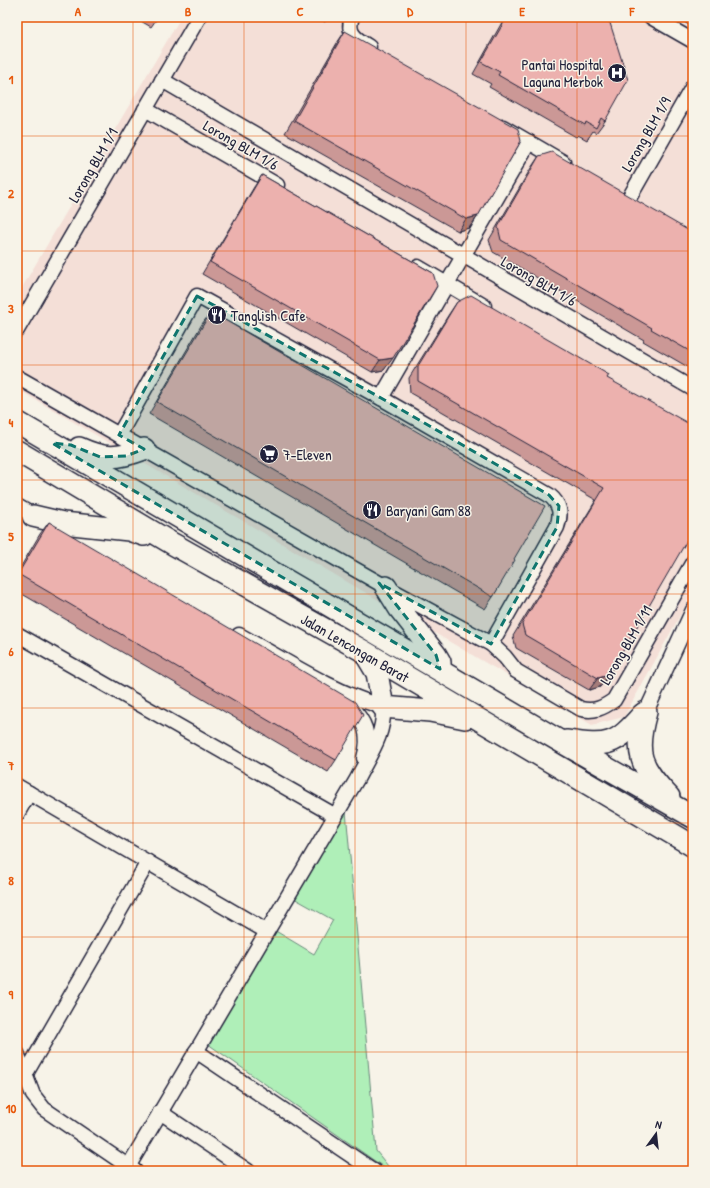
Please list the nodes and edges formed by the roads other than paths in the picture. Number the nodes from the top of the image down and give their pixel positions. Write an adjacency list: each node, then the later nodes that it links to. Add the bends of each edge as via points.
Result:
1 (199, 17): 6 (street, Lorong BLM 1/1)
2 (651, 17): 4 (street)
3 (350, 23): 5 (street, via 358,41)
4 (693, 41)
5 (378, 53)
6 (162, 80): 8 (street, Lorong BLM 1/1); 16 (street, Lorong BLM 1/6)
7 (693, 86): 14 (street, Lorong BLM 1/9)
8 (145, 109): 13 (street, Lorong BLM 1/6); 20 (street, Lorong BLM 1/1)
9 (490, 120): 10 (street)
10 (529, 142): 11 (street); 16 (street)
11 (575, 169)
12 (614, 192): 14 (street)
13 (291, 194)
14 (628, 200): 15 (street)
15 (640, 207)
16 (463, 256): 18 (street); 22 (street, Lorong BLM 1/6)
17 (406, 261): 18 (street)
18 (447, 284): 19 (street); 23 (street)
19 (495, 313)
20 (17, 330)
21 (17, 376): 25 (street, Lorong BLM 1/11)
22 (693, 389)
23 (382, 398): 25 (street, via 197,296); 37 (street, via 549,495 559,506 561,513 557,527)
24 (17, 422): 26 (highway, Jalan Lencongan Barat)
25 (119, 435): 27 (street, Lorong BLM 1/11)
26 (52, 443): 27 (highway, via 70,445 100,457 126,456); 39 (highway, Jalan Lencongan Barat)
27 (144, 449): 33 (street, Lorong BLM 1/11)
28 (17, 451): 31 (highway, Jalan Lencongan Barat)
29 (25, 511): 30 (street); 31 (highway, via 64,523 129,530)
30 (72, 539)
31 (173, 544): 38 (highway, Jalan Lencongan Barat)
32 (693, 562): 37 (street, Lorong BLM 1/11, via 614,700 599,709 581,709 522,675)
33 (386, 587): 37 (street, Lorong BLM 1/11); 39 (highway, via 436,655)
34 (693, 610): 42 (street)
35 (225, 627): 40 (street)
36 (17, 634): 49 (street)
37 (491, 644)
38 (365, 652): 41 (highway, via 377,673); 43 (highway, Jalan Lencongan Barat)
39 (440, 669): 44 (highway, Jalan Lencongan Barat)
40 (330, 684): 41 (street); 45 (street, via 358,714 366,730 368,745)
41 (383, 707): 43 (highway, via 455,715); 45 (street, via 384,721 377,743)
42 (646, 712): 44 (highway, via 627,733 608,744); 48 (highway, via 640,734 644,765 651,777)
43 (490, 726): 50 (highway, Jalan Lencongan Barat)
44 (558, 740): 48 (highway, Jalan Lencongan Barat)
45 (360, 774): 49 (street)
46 (23, 790): 47 (street); 51 (street)
47 (17, 814)
48 (687, 814)
49 (334, 815): 52 (street)
50 (693, 846)
51 (148, 862): 52 (street); 55 (street)
52 (266, 932): 53 (street)
53 (196, 1051): 56 (street); 59 (street)
54 (17, 1054): 55 (street)
55 (25, 1075): 57 (street, via 33,1095 44,1109)
56 (160, 1112): 57 (street); 58 (street)
57 (131, 1169)
58 (248, 1171)
59 (374, 1171)

